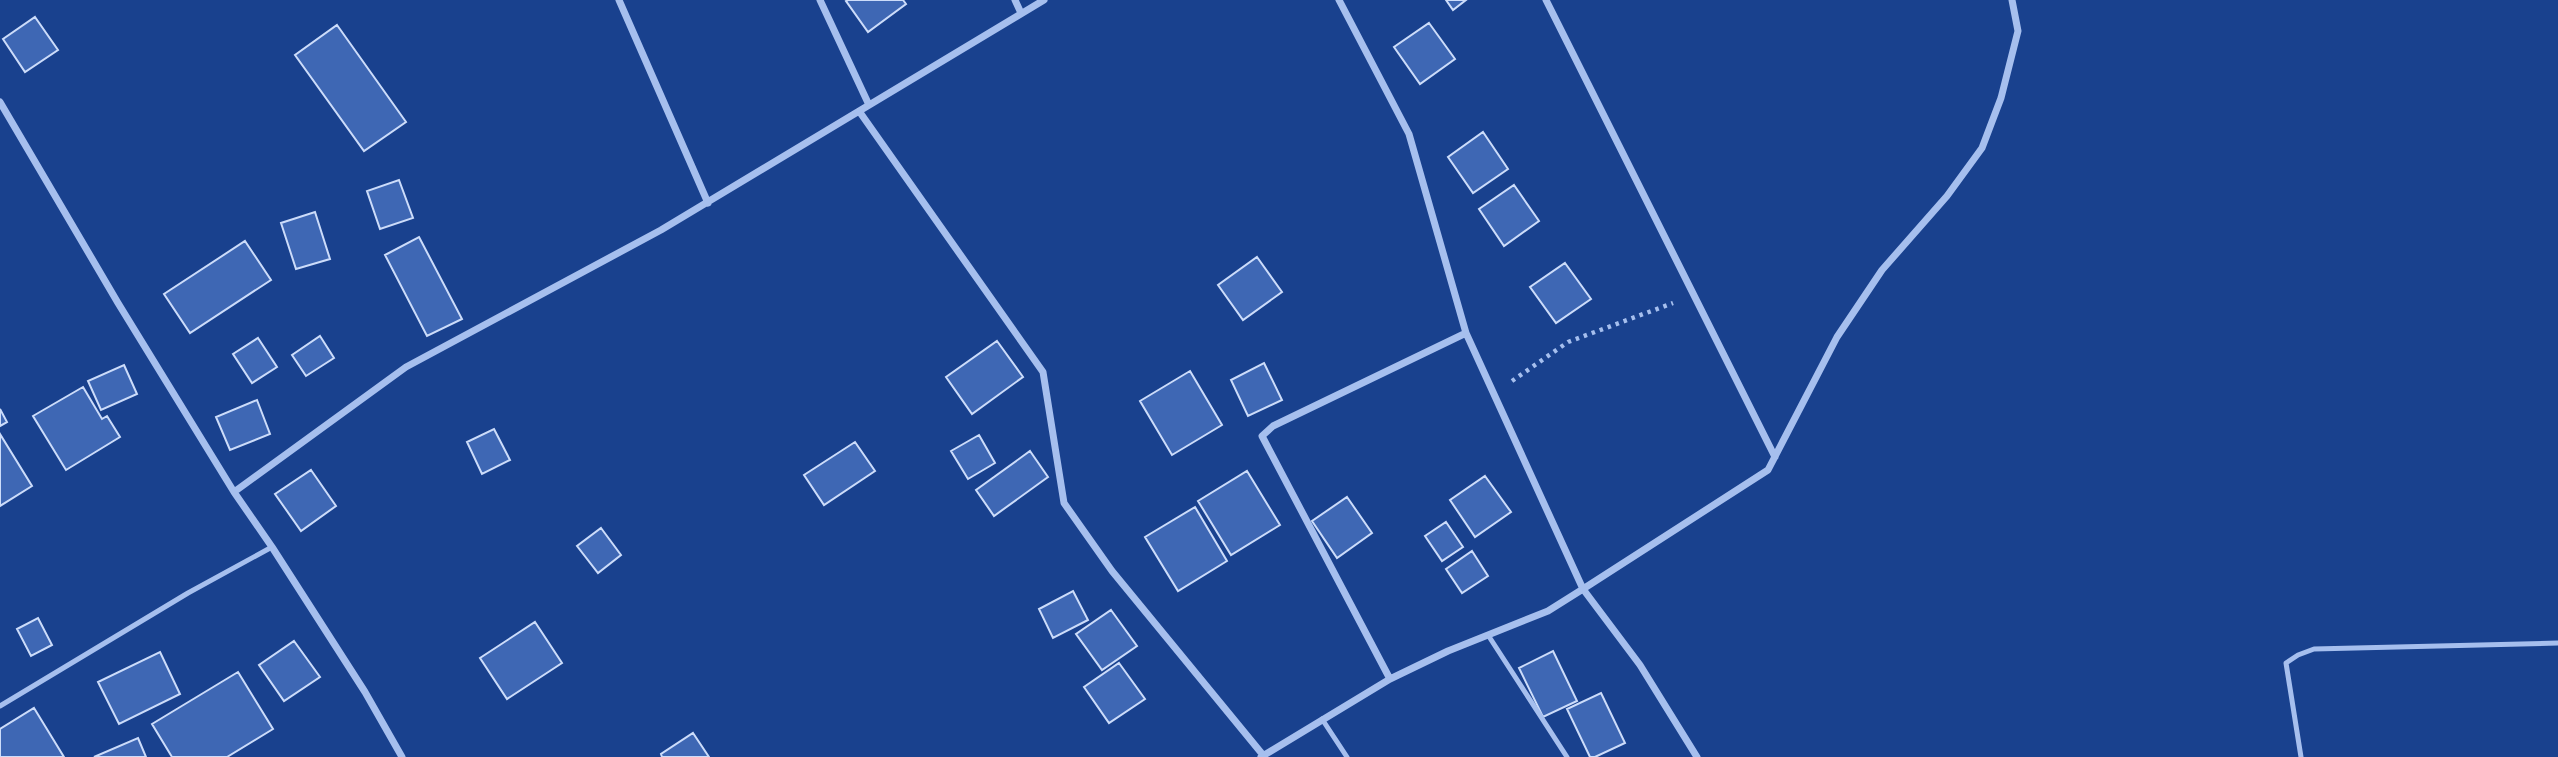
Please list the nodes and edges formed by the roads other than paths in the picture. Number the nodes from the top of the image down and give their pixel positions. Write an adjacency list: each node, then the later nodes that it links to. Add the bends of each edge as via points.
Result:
1 (619, 0): 12 (street)
2 (820, 0): 10 (street)
3 (1015, 0): 8 (street)
4 (1044, 0): 8 (street)
5 (1339, 0): 13 (street, via 1409,134)
6 (1546, 0): 14 (street)
7 (2012, 0): 14 (street, via 2018,31 1982,148 1882,270 1852,314)
8 (1021, 13): 10 (street)
9 (0, 102): 15 (street)
10 (869, 105): 11 (street)
11 (859, 111): 12 (street); 23 (street, via 1044,372 1063,503 1112,571)
12 (708, 203): 15 (street, via 406,367)
13 (1466, 333): 17 (street); 20 (street, via 1273,426 1262,436)
14 (1775, 457): 17 (street, via 1768,470)
15 (234, 492): 16 (street)
16 (272, 547): 21 (lane); 24 (street)
17 (1583, 589): 18 (street, via 1548,611); 27 (street, via 1640,665)
18 (1488, 635): 20 (street); 26 (lane)
19 (2558, 643): 28 (lane, via 2314,649 2298,655 2286,663)
20 (1390, 679): 22 (street)
21 (0, 706)
22 (1322, 719): 23 (street); 25 (lane)
23 (1262, 756)
24 (402, 757)
25 (1347, 757)
26 (1567, 757)
27 (1697, 757)
28 (2301, 757)

